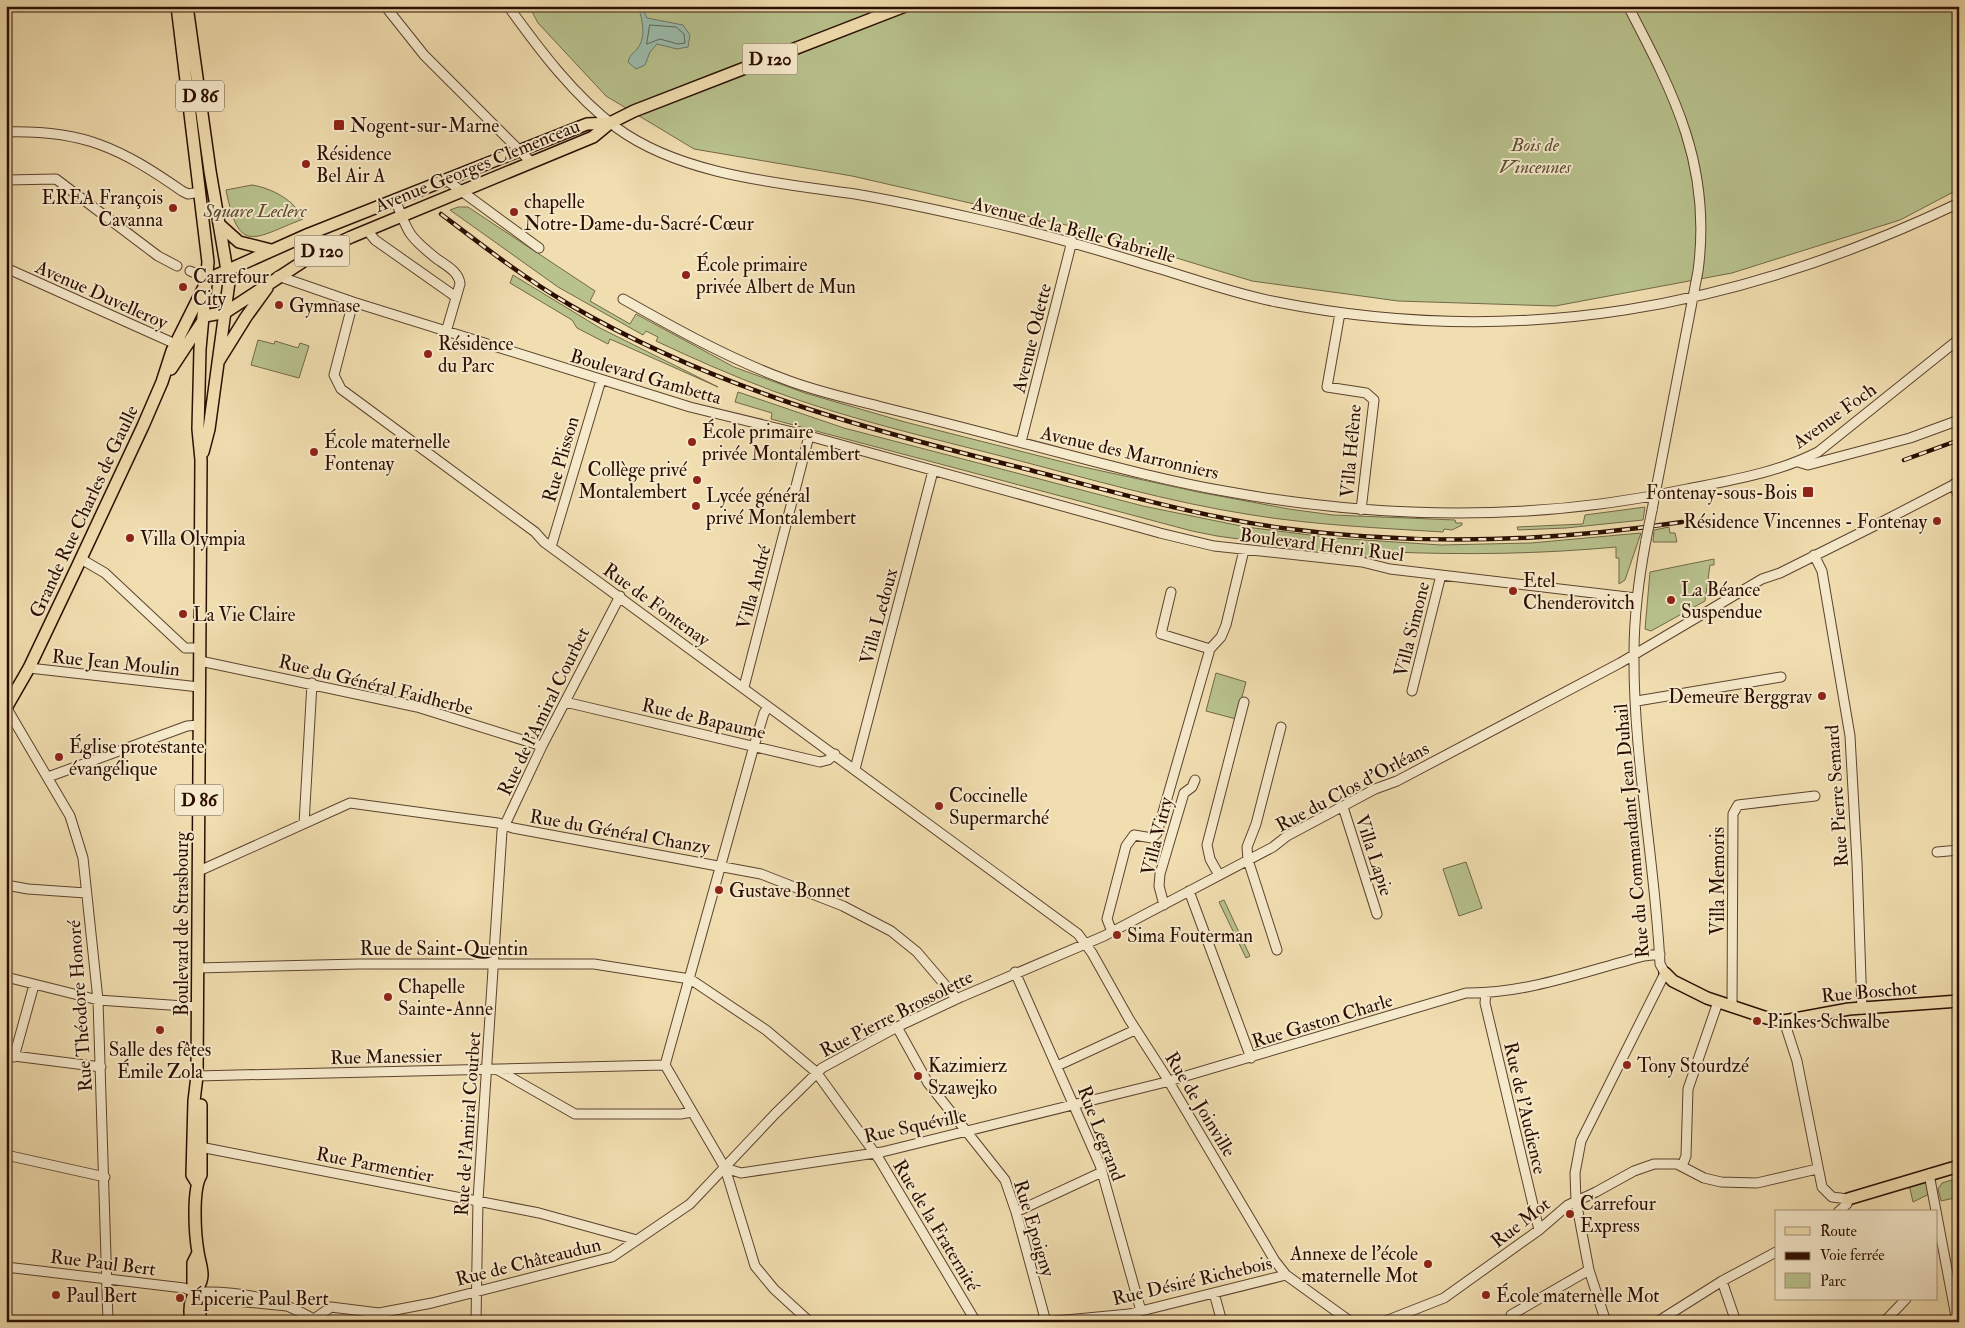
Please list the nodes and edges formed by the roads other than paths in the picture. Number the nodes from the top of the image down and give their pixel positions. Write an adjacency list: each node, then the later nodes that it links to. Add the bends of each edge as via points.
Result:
1 (177, 6): 15 (main road, D 86)
2 (188, 6): 13 (main road, D 86)
3 (385, 6): 9 (street, via 424,55)
4 (508, 6): 7 (street, Avenue de la Belle Gabrielle, via 569,83)
5 (905, 6): 7 (main road, D 120)
6 (1628, 6): 31 (street, Rue du Commandant Jean Duhail, via 1679,109 1698,176 1702,233)
7 (610, 123): 9 (main road, Avenue Georges Clemenceau / D 120, via 587,124); 10 (main road, Avenue Georges Clemenceau / D 120, via 593,137); 21 (street, Avenue de la Belle Gabrielle, via 661,152 729,174 926,208)
8 (6, 132): 15 (street, via 60,134 100,144 133,158 188,194)
9 (520, 150): 10 (street); 11 (main road, Avenue Georges Clemenceau / D 120)
10 (532, 162): 14 (main road, Avenue Georges Clemenceau / D 120)
11 (444, 179): 14 (street); 16 (main road, Avenue Georges Clemenceau / D 120)
12 (6, 180): 24 (street, via 56,180 158,256)
13 (213, 186): 15 (main road); 19 (main road, D 86)
14 (462, 191): 18 (main road, Avenue Georges Clemenceau / D 120); 22 (street)
15 (200, 192): 29 (main road, D 86)
16 (395, 199): 18 (street); 23 (main road, Avenue Georges Clemenceau / D 120)
17 (1959, 203): 31 (street, Avenue de la Belle Gabrielle, via 1913,225 1818,262 1751,284)
18 (401, 216): 20 (main road, Avenue Georges Clemenceau / D 120); 30 (street, via 412,239 457,274 460,282)
19 (220, 225): 23 (main road, via 239,242); 26 (main road, D 86)
20 (368, 230): 28 (main road, Avenue Georges Clemenceau / D 120, via 312,255); 30 (street, via 376,240)
21 (1072, 242): 35 (street, Avenue de la Belle Gabrielle, via 1237,292); 45 (street, Avenue Odette)
22 (539, 248)
23 (271, 250): 26 (main road, Avenue Georges Clemenceau / D 120)
24 (177, 266)
25 (6, 268): 40 (street, Avenue Duvelleroy)
26 (227, 269): 29 (main road, D 120); 34 (main road, D 86)
27 (190, 271): 29 (street)
28 (276, 278): 33 (street, Boulevard Gambetta); 34 (main road, Avenue Georges Clemenceau / D 120); 41 (main road, via 246,316)
29 (208, 279): 36 (main road, D 86); 40 (main road, Grande Rue Charles de Gaulle)
30 (456, 297): 37 (street)
31 (1693, 298): 35 (street, Avenue de la Belle Gabrielle, via 1594,315 1491,322 1412,321); 53 (street, Rue du Commandant Jean Duhail)
32 (623, 299): 45 (street, Avenue des Marronniers, via 694,339 787,380 845,398)
33 (352, 302): 37 (street, Boulevard Gambetta); 56 (street, Rue de Fontenay, via 334,375 341,389)
34 (226, 312): 36 (main road, Avenue Georges Clemenceau); 41 (main road, Boulevard de Strasbourg / D 86)
35 (1340, 313): 55 (street, Villa Hélène, via 1327,387 1366,393 1374,400)
36 (205, 316): 39 (main road, Boulevard de Strasbourg / D 86); 40 (main road)
37 (446, 332): 42 (street, Boulevard Gambetta)
38 (1959, 339): 46 (street, Avenue Foch)
39 (201, 345): 40 (main road); 48 (main road, Boulevard de Strasbourg / D 86, via 198,429)
40 (183, 346): 59 (main road, Grande Rue Charles de Gaulle, via 162,382)
41 (216, 366): 48 (main road, Boulevard de Strasbourg / D 86, via 209,429)
42 (600, 380): 44 (street, Boulevard Gambetta, via 690,407); 56 (street, Rue Plisson)
43 (1959, 420): 47 (street, via 1910,438)
44 (810, 436): 50 (street, Boulevard Gambetta); 72 (street, Villa André)
45 (1021, 442): 55 (street, Avenue des Marronniers, via 1221,490)
46 (1830, 443): 47 (street); 49 (street, Avenue Foch)
47 (1836, 457): 49 (street, via 1808,465)
48 (201, 460): 64 (main road, Boulevard de Strasbourg / D 86)
49 (1798, 462): 53 (street, Avenue Foch, via 1766,473)
50 (933, 471): 52 (street, Boulevard Gambetta); 84 (street, Villa Ledoux)
51 (1957, 483): 54 (street); 58 (street, Rue du Clos d'Orléans)
52 (1010, 491): 57 (street, Boulevard Henri Ruel, via 1167,535)
53 (1654, 497): 55 (street, Avenue des Marronniers, via 1529,511); 63 (street, Rue du Commandant Jean Duhail, bridge)
54 (1959, 498)
55 (1361, 510)
56 (551, 547): 62 (street, Rue de Fontenay)
57 (1244, 550): 60 (street, Boulevard Henri Ruel, via 1362,562); 65 (street, via 1226,625)
58 (1814, 555): 66 (street, Rue du Clos d'Orléans, via 1762,578); 121 (street, Rue Pierre Semard, via 1822,571 1850,736)
59 (81, 559): 64 (street, via 105,573 185,648); 68 (main road, Grande Rue Charles de Gaulle)
60 (1441, 575): 63 (street, Boulevard Henri Ruel); 73 (street, Villa Simone)
61 (1171, 592): 65 (street, via 1161,634)
62 (620, 596): 72 (street, Rue de Fontenay); 75 (street, Rue de l'Amiral Courbet)
63 (1636, 598): 66 (street, Rue du Commandant Jean Duhail)
64 (200, 648): 67 (main road, Boulevard de Strasbourg / D 86)
65 (1210, 649): 103 (street, via 1157,833 1152,838 1134,836 1126,846 1107,920)
66 (1634, 654): 74 (street, Rue du Commandant Jean Duhail); 88 (street, Rue du Clos d'Orléans)
67 (200, 661): 70 (street, Rue du Général Faidherbe); 71 (main road, Boulevard de Strasbourg / D 86)
68 (29, 668): 71 (street, Rue Jean Moulin); 78 (main road, Grande Rue Charles de Gaulle)
69 (1781, 677): 74 (street)
70 (312, 683): 81 (street, Rue du Général Faidherbe, via 361,691); 89 (street)
71 (199, 687): 79 (main road, Boulevard de Strasbourg / D 86)
72 (744, 687): 77 (street, Rue de Fontenay)
73 (1412, 691)
74 (1636, 701): 106 (street, Rue du Commandant Jean Duhail)
75 (565, 702): 81 (street, Rue de l'Amiral Courbet); 82 (street, Rue de Bapaume)
76 (1244, 702): 96 (street, via 1207,845)
77 (768, 707): 82 (street); 83 (street, Rue de Fontenay)
78 (6, 708): 85 (street, Rue Théodore Honoré)
79 (199, 725): 85 (street, via 187,726); 95 (main road, Boulevard de Strasbourg / D 86)
80 (1281, 727): 93 (street, via 1247,847)
81 (542, 746): 90 (street, Rue de l'Amiral Courbet)
82 (754, 746): 83 (street, Rue de Bapaume, via 820,762); 94 (street)
83 (835, 754): 84 (street, Rue de Fontenay)
84 (855, 769): 100 (street, Rue de Fontenay)
85 (48, 777): 99 (street, Rue Théodore Honoré, via 70,816 79,840)
86 (1196, 780): 101 (street, Villa Vitry, via 1184,793 1160,874 1159,886)
87 (1815, 796): 119 (street, Villa Memoris, via 1738,805 1733,814)
88 (1343, 807): 93 (street, Rue du Clos d'Orléans); 102 (street, Villa Lapie)
89 (304, 824): 90 (street, Rue du Général Chanzy, via 350,803); 95 (street, Rue du Général Chanzy)
90 (504, 825): 94 (street, Rue du Général Chanzy); 107 (street, Rue de l'Amiral Courbet)
91 (1959, 850): 92 (street)
92 (1937, 852)
93 (1248, 860): 96 (street, Rue du Clos d'Orléans); 105 (street)
94 (722, 866): 112 (street); 115 (street, Rue du Général Chanzy, via 761,874 825,899 891,931 917,952)
95 (199, 871): 108 (main road, Boulevard de Strasbourg / D 86)
96 (1219, 875): 98 (street, Rue du Clos d'Orléans)
97 (6, 885): 99 (street)
98 (1190, 891): 101 (street, Rue du Clos d'Orléans); 126 (street)
99 (86, 893): 116 (street, Rue Théodore Honoré)
100 (1029, 897): 104 (street, Rue de Joinville, via 1078,934)
101 (1164, 905): 103 (street, Rue du Clos d'Orléans)
102 (1378, 914)
103 (1112, 932): 104 (street, Rue du Clos d'Orléans)
104 (1085, 943): 109 (street, Rue Pierre Brossolette); 124 (street, Rue de Joinville)
105 (1277, 950)
106 (1660, 954): 110 (street, Rue du Commandant Jean Duhail, via 1660,964); 114 (street, Rue Gaston Charle, via 1520,988)
107 (493, 964): 108 (street, Rue de Saint-Quentin); 112 (street, Rue de Saint-Quentin, via 594,964); 130 (street, Rue de l'Amiral Courbet)
108 (198, 968): 120 (main road, Boulevard de Strasbourg / D 86)
109 (1015, 972): 115 (street, Rue Pierre Brossolette); 128 (street, Rue Legrand)
110 (1665, 973): 118 (main road, Rue du Commandant Jean Duhail, via 1685,988); 150 (street, via 1581,1141 1575,1173)
111 (6, 977): 113 (street)
112 (690, 979): 127 (street); 132 (street, Rue de la Fraternité, via 766,1030)
113 (34, 985): 116 (street); 125 (street)
114 (1486, 993): 126 (street, Rue Gaston Charle, via 1466,993); 155 (street, Rue de l'Audience, via 1485,1003)
115 (957, 999): 123 (street, Rue Pierre Brossolette)
116 (98, 1000): 120 (street); 129 (street, Rue Théodore Honoré)
117 (1959, 1001): 121 (main road, Rue Boschot)
118 (1718, 1002): 119 (main road, Rue du Commandant Jean Duhail); 141 (street, via 1688,1084 1686,1156)
119 (1732, 1006): 122 (main road, Rue du Commandant Jean Duhail)
120 (198, 1007): 133 (main road, Boulevard de Strasbourg / D 86)
121 (1862, 1009): 122 (main road, Rue Boschot, via 1819,1013)
122 (1784, 1021): 144 (street, via 1798,1061)
123 (897, 1027): 132 (street, Rue Pierre Brossolette); 137 (street, Rue Epoigny, via 928,1083)
124 (1135, 1030): 128 (street); 134 (street, Rue de Joinville)
125 (10, 1056): 129 (street)
126 (1251, 1058): 134 (street, Rue Gaston Charle)
127 (665, 1065): 131 (street, Rue Manessier); 136 (street)
128 (1057, 1066): 135 (street, Rue Legrand)
129 (101, 1067): 147 (street, Rue Théodore Honoré)
130 (487, 1070): 131 (street, Rue Manessier); 133 (street, Rue Manessier); 149 (street, Rue de l'Amiral Courbet)
131 (498, 1070): 136 (street, via 575,1114 611,1116)
132 (816, 1072): 139 (street, Rue de la Fraternité); 143 (street, Rue Pierre Brossolette)
133 (198, 1076): 138 (main road, Boulevard de Strasbourg / D 86, via 194,1101)
134 (1168, 1082): 135 (street, Rue Squéville); 162 (street, Rue de Joinville)
135 (1074, 1104): 137 (street, Rue Squéville); 145 (street, Rue Legrand)
136 (692, 1112): 143 (street)
137 (966, 1131): 139 (street, Rue Squéville); 153 (street, Rue Epoigny, via 1005,1180)
138 (197, 1147): 149 (street, Rue Parmentier); 166 (main road, Boulevard de Strasbourg / D 86, via 192,1175 196,1182 202,1285)
139 (874, 1153): 143 (street, Rue Squéville, via 741,1173); 178 (street, Rue de la Fraternité)
140 (6, 1154): 147 (street)
141 (1682, 1166): 144 (street, via 1704,1178 1729,1183 1757,1183); 150 (street, Rue Mot, via 1654,1164)
142 (1959, 1166): 146 (main road)
143 (725, 1168): 156 (street, Rue de Châteaudun, via 690,1204); 177 (street, via 755,1266 774,1289)
144 (1817, 1169): 148 (street, via 1822,1187 1829,1196)
145 (1102, 1172): 153 (street); 169 (street, Rue Legrand)
146 (1929, 1174): 148 (main road); 152 (street)
147 (105, 1177): 163 (street, Rue Théodore Honoré)
148 (1848, 1199): 151 (street)
149 (478, 1200): 156 (street, Rue Parmentier, via 571,1220); 165 (street, Rue de l'Amiral Courbet)
150 (1576, 1201): 155 (street, Rue Mot); 161 (street)
151 (1840, 1210)
152 (1936, 1210)
153 (1016, 1212): 179 (street, Rue Epoigny)
154 (1938, 1222): 158 (street)
155 (1540, 1230): 182 (street, Rue Mot, via 1444,1298)
156 (637, 1240): 165 (street, Rue de Châteaudun, via 612,1257)
157 (1775, 1253): 164 (street)
158 (1946, 1264): 160 (street); 187 (street)
159 (6, 1267): 163 (street, Rue Paul Bert)
160 (1938, 1269)
161 (1589, 1270): 170 (street); 183 (street)
162 (1286, 1275): 167 (street, Rue Désiré Richebois); 181 (street, Rue de Joinville)
163 (108, 1279): 166 (street, Rue Paul Bert); 173 (street, Rue Théodore Honoré)
164 (1722, 1281): 184 (street); 185 (street)
165 (475, 1291): 172 (street, Rue de Châteaudun, via 379,1314 331,1307); 176 (street, Rue de l'Amiral Courbet)
166 (196, 1292): 172 (street, Rue Paul Bert, via 223,1291 254,1296 287,1306); 174 (main road, Boulevard de Strasbourg / D 86, via 190,1306); 175 (main road, Boulevard de Strasbourg / D 86, via 200,1300)
167 (1214, 1293): 169 (street, Rue Désiré Richebois); 180 (street)
168 (1905, 1300): 186 (street)
169 (1141, 1311): 171 (street, Rue Désiré Richebois)
170 (1511, 1315)
171 (1125, 1318): 179 (street, Rue Désiré Richebois)
172 (316, 1320)
173 (108, 1322)
174 (191, 1322)
175 (200, 1322)
176 (476, 1322)
177 (810, 1322)
178 (976, 1322)
179 (1046, 1322)
180 (1222, 1322)
181 (1351, 1322)
182 (1383, 1322)
183 (1606, 1322)
184 (1657, 1322)
185 (1736, 1322)
186 (1884, 1322)
187 (1957, 1322)

